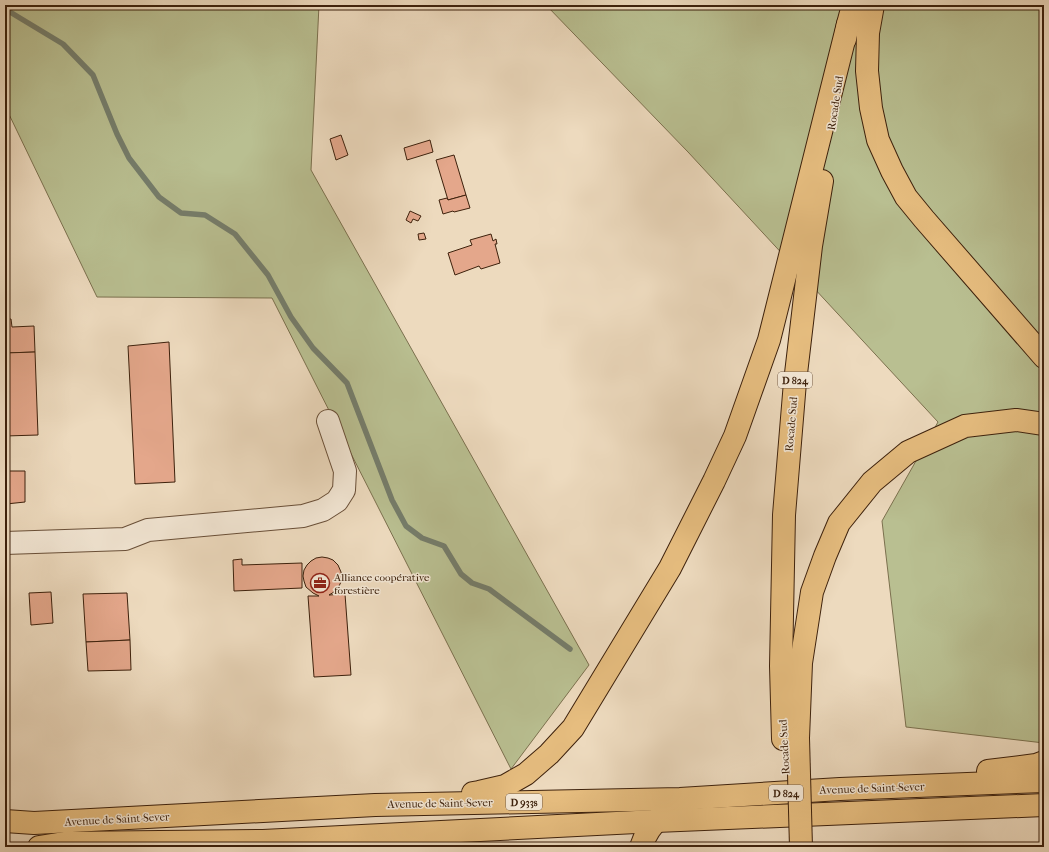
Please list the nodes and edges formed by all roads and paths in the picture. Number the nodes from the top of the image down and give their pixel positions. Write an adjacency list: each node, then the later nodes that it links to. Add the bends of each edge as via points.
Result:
1 (873, 5): 3 (main road, via 868,33 867,71 871,108 878,140 892,172 906,197 924,219)
2 (850, 14): 7 (main road, Rocade Sud / D 824, via 811,246 795,382 784,515 781,666); 12 (main road, via 769,340 735,436 708,494 658,588 573,728 526,774 505,786 479,792)
3 (1044, 357)
4 (328, 421): 6 (street, via 345,471 344,490 337,500 323,510 303,516 148,530 125,539)
5 (1044, 424): 7 (main road, via 1016,420 964,426 908,452 872,482 839,523 812,592)
6 (5, 543)
7 (790, 739): 20 (main road, Rocade Sud / D 824); 21 (main road, bridge)
8 (1044, 762): 10 (main road)
9 (1044, 781): 10 (main road, Avenue de Saint-Sever / D 933s)
10 (840, 789): 11 (main road, Avenue de Saint-Sever / D 933s)
11 (680, 799): 12 (main road, Avenue de Saint-Sever / D 933s); 15 (main road)
12 (375, 805): 14 (main road, Avenue de Saint-Sever / D 933s, via 34,823)
13 (1044, 805): 15 (main road, Avenue de Saint-Sever)
14 (5, 821)
15 (656, 821): 16 (main road, Avenue de Saint-Sever); 19 (main road)
16 (263, 841): 17 (main road, Avenue de Saint-Sever, via 64,843); 18 (main road)
17 (39, 847)
18 (338, 847)
19 (641, 847)
20 (789, 847)
21 (801, 847)

